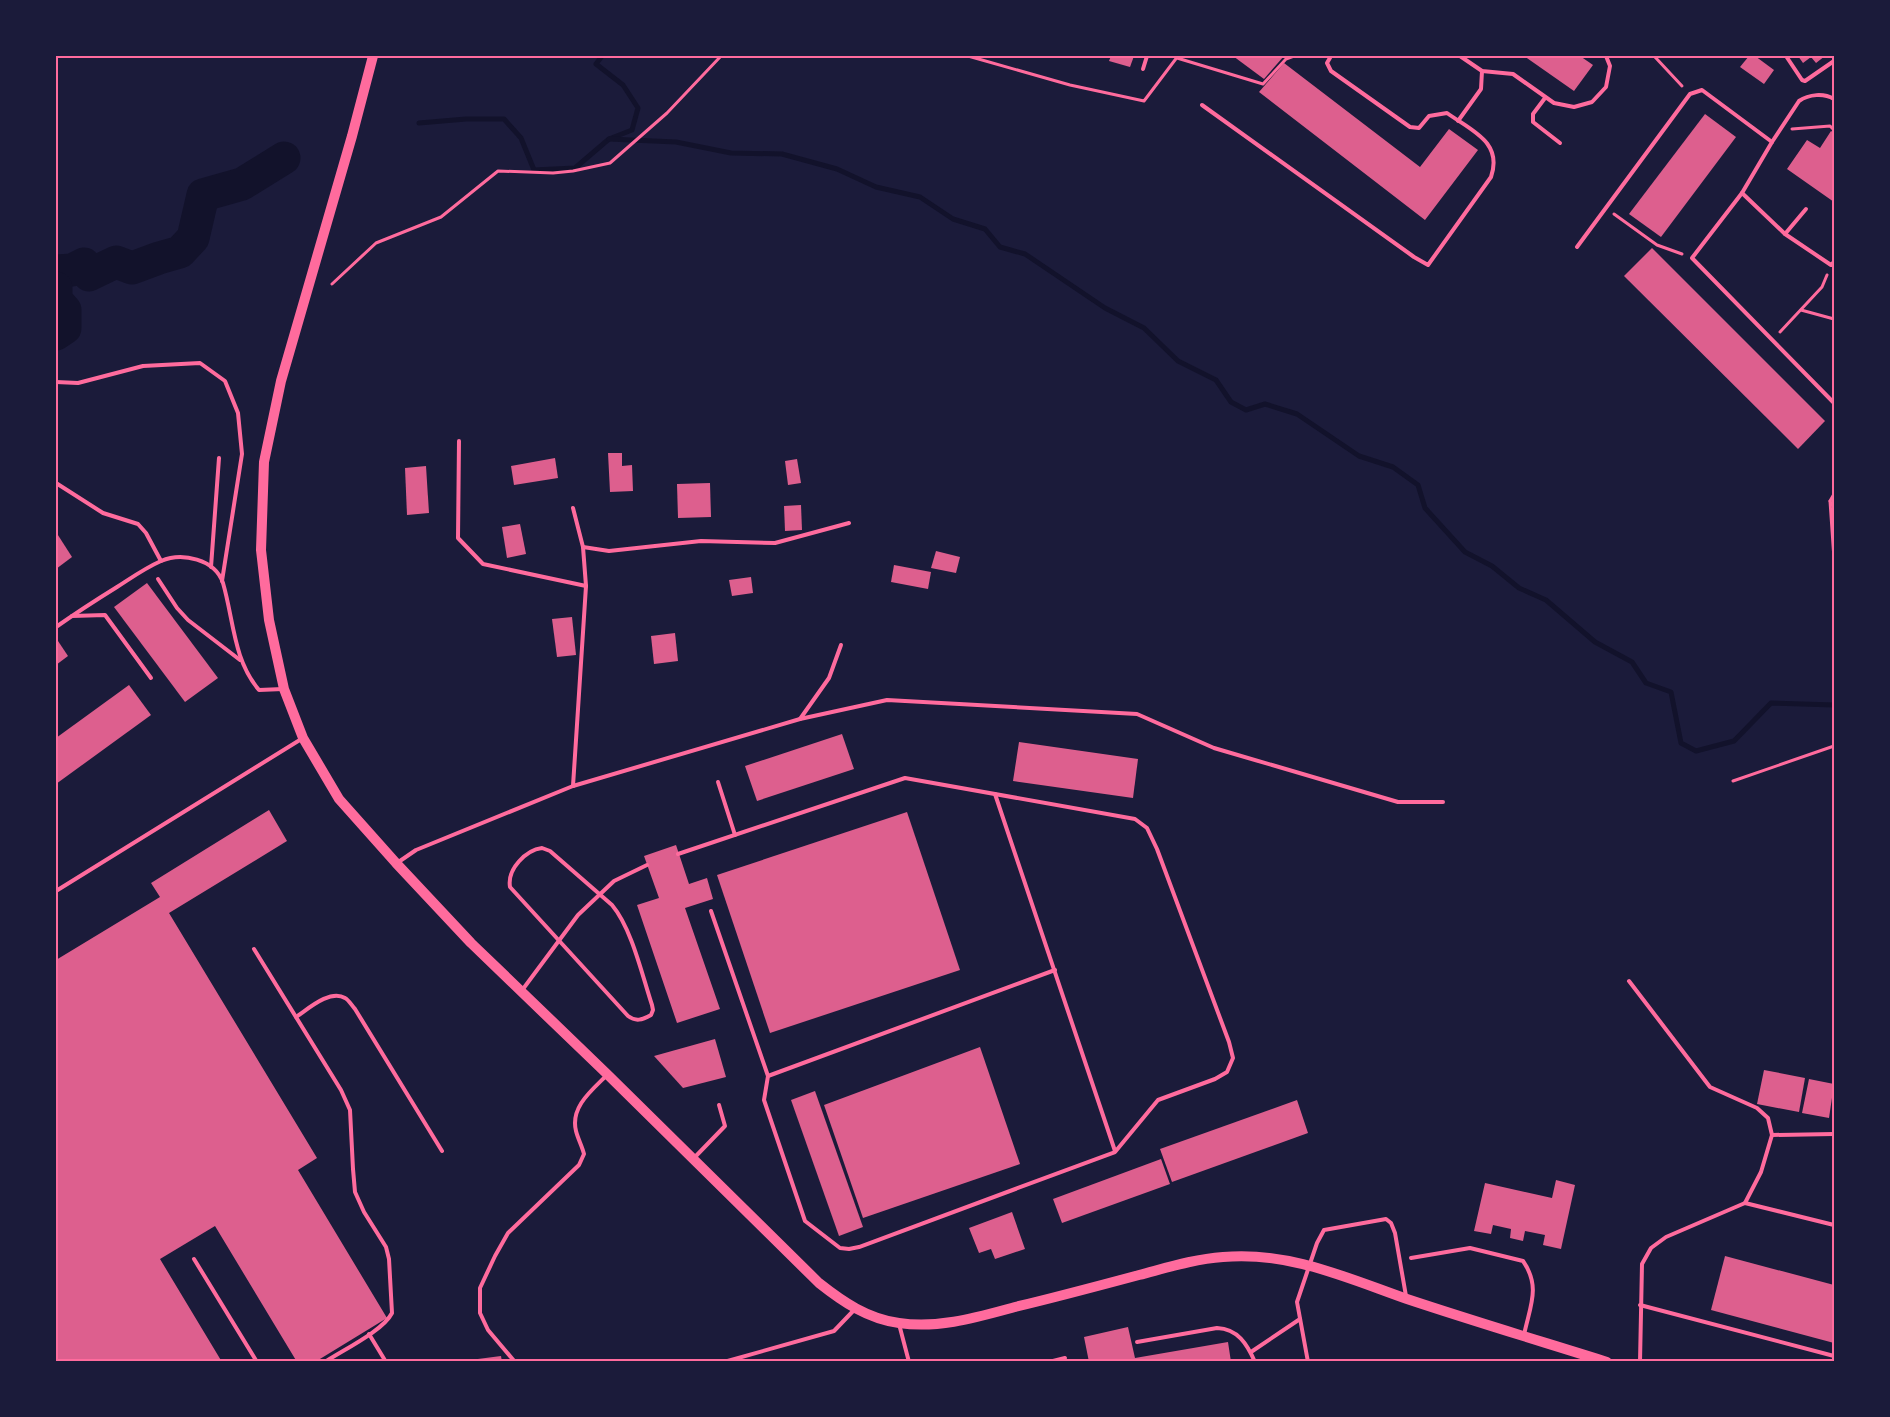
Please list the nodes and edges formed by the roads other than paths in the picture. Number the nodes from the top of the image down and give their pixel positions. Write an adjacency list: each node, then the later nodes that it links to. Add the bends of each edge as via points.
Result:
1 (374, 56): 39 (street, via 282,381 264,462 261,550 268,620)
2 (1147, 56): 8 (lane)
3 (1331, 56): 13 (lane, via 1327,63 1331,71 1410,127 1419,128 1429,116 1448,113)
4 (1460, 56): 9 (lane)
5 (1606, 56): 10 (lane, via 1610,66 1606,87 1593,102 1574,107 1554,104)
6 (1786, 56): 7 (lane, via 1805,81)
7 (1834, 61)
8 (1143, 69)
9 (1482, 71): 10 (lane, via 1513,74); 13 (lane, via 1481,89)
10 (1545, 98): 15 (lane, via 1533,114 1533,122)
11 (1834, 99): 14 (lane, via 1826,95 1804,97)
12 (1202, 105): 13 (lane, via 1428,266 1491,177 1495,165 1494,152 1486,141)
13 (1458, 121)
14 (1772, 142): 16 (lane); 19 (lane, via 1702,90 1690,94)
15 (1560, 143)
16 (1742, 193): 18 (lane); 22 (lane, via 1692,258)
17 (1806, 209): 18 (lane)
18 (1785, 234): 20 (lane)
19 (1577, 247)
20 (1833, 264)
21 (56, 382): 32 (lane, via 78,383 143,366 200,363 225,381 238,413 242,454)
22 (1834, 403)
23 (459, 441): 33 (lane, via 458,538 483,564)
24 (219, 458): 30 (lane)
25 (56, 483): 29 (lane, via 103,513 138,524)
26 (573, 508): 28 (lane)
27 (849, 523): 28 (lane, via 775,543 701,541 609,551)
28 (583, 547): 33 (lane)
29 (161, 561): 30 (lane, via 194,559); 34 (lane)
30 (211, 568): 32 (lane)
31 (158, 579): 37 (lane, via 188,620)
32 (222, 581): 37 (lane)
33 (586, 586): 43 (lane)
34 (72, 616): 35 (lane); 38 (lane, via 105,615)
35 (56, 627)
36 (841, 645): 40 (lane, via 829,678)
37 (240, 661): 39 (lane, via 259,690)
38 (151, 678)
39 (284, 689): 41 (street)
40 (800, 719): 43 (lane); 45 (lane, via 887,700 1137,714 1214,748 1398,802)
41 (303, 738): 48 (street, via 339,799); 50 (lane)
42 (718, 782): 46 (lane)
43 (573, 786): 48 (lane, via 416,850)
44 (995, 794): 46 (lane, via 905,778); 55 (lane); 65 (lane, via 1135,819 1147,828 1229,1042 1233,1058 1227,1072 1158,1100)
45 (1443, 802)
46 (735, 835): 47 (lane)
47 (678, 854)
48 (396, 863): 57 (street)
49 (648, 865): 51 (lane, via 614,880)
50 (56, 891)
51 (599, 894): 53 (lane); 53 (lane, via 542,848 528,853 514,868 508,878 510,886); 53 (lane, via 626,926 652,1005 651,1015 634,1020 628,1016)
52 (711, 911): 60 (lane)
53 (558, 940): 57 (lane)
54 (254, 949): 58 (lane)
55 (1055, 970): 60 (lane); 65 (lane)
56 (1629, 981): 63 (lane, via 1710,1087 1757,1108 1768,1118)
57 (520, 992): 59 (street)
58 (296, 1017): 64 (lane, via 335,995 345,998); 77 (lane, via 350,1110 356,1192 389,1259 392,1313 388,1321)
59 (608, 1074): 66 (street); 87 (lane, via 580,1104 575,1119 584,1154 579,1165 508,1233 480,1288 480,1313 488,1330)
60 (768, 1076): 65 (lane, via 764,1100 805,1221 840,1248 859,1247)
61 (719, 1105): 66 (lane, via 725,1126)
62 (1834, 1134): 63 (lane)
63 (1772, 1135): 67 (lane, via 1761,1172)
64 (442, 1151)
65 (1115, 1152)
66 (693, 1159): 74 (street, via 819,1283)
67 (1745, 1203): 68 (lane); 73 (lane, via 1666,1236 1651,1248 1642,1264)
68 (1834, 1225)
69 (1411, 1258): 78 (lane, via 1470,1248 1523,1261 1533,1282)
70 (194, 1259): 84 (lane)
71 (1309, 1265): 72 (street); 72 (lane, via 1324,1230 1386,1219 1395,1233); 75 (lane, via 1297,1302); 76 (street, via 1263,1256 1223,1257 1184,1263 959,1322)
72 (1407, 1299): 78 (street)
73 (1640, 1305): 82 (lane); 95 (lane)
74 (856, 1309): 76 (street); 81 (lane, via 834,1330)
75 (1300, 1319): 80 (lane); 93 (lane)
76 (898, 1323): 90 (lane)
77 (369, 1334): 85 (lane); 86 (lane)
78 (1524, 1335): 94 (street)
79 (1137, 1342): 80 (lane, via 1224,1328 1238,1335)
80 (1251, 1352): 92 (lane)
81 (751, 1354): 88 (lane); 89 (lane)
82 (1834, 1356)
83 (1065, 1358): 91 (lane)
84 (257, 1362)
85 (326, 1362)
86 (386, 1362)
87 (515, 1362)
88 (724, 1362)
89 (753, 1362)
90 (909, 1362)
91 (1049, 1362)
92 (1255, 1362)
93 (1308, 1362)
94 (1607, 1362)
95 (1640, 1362)

